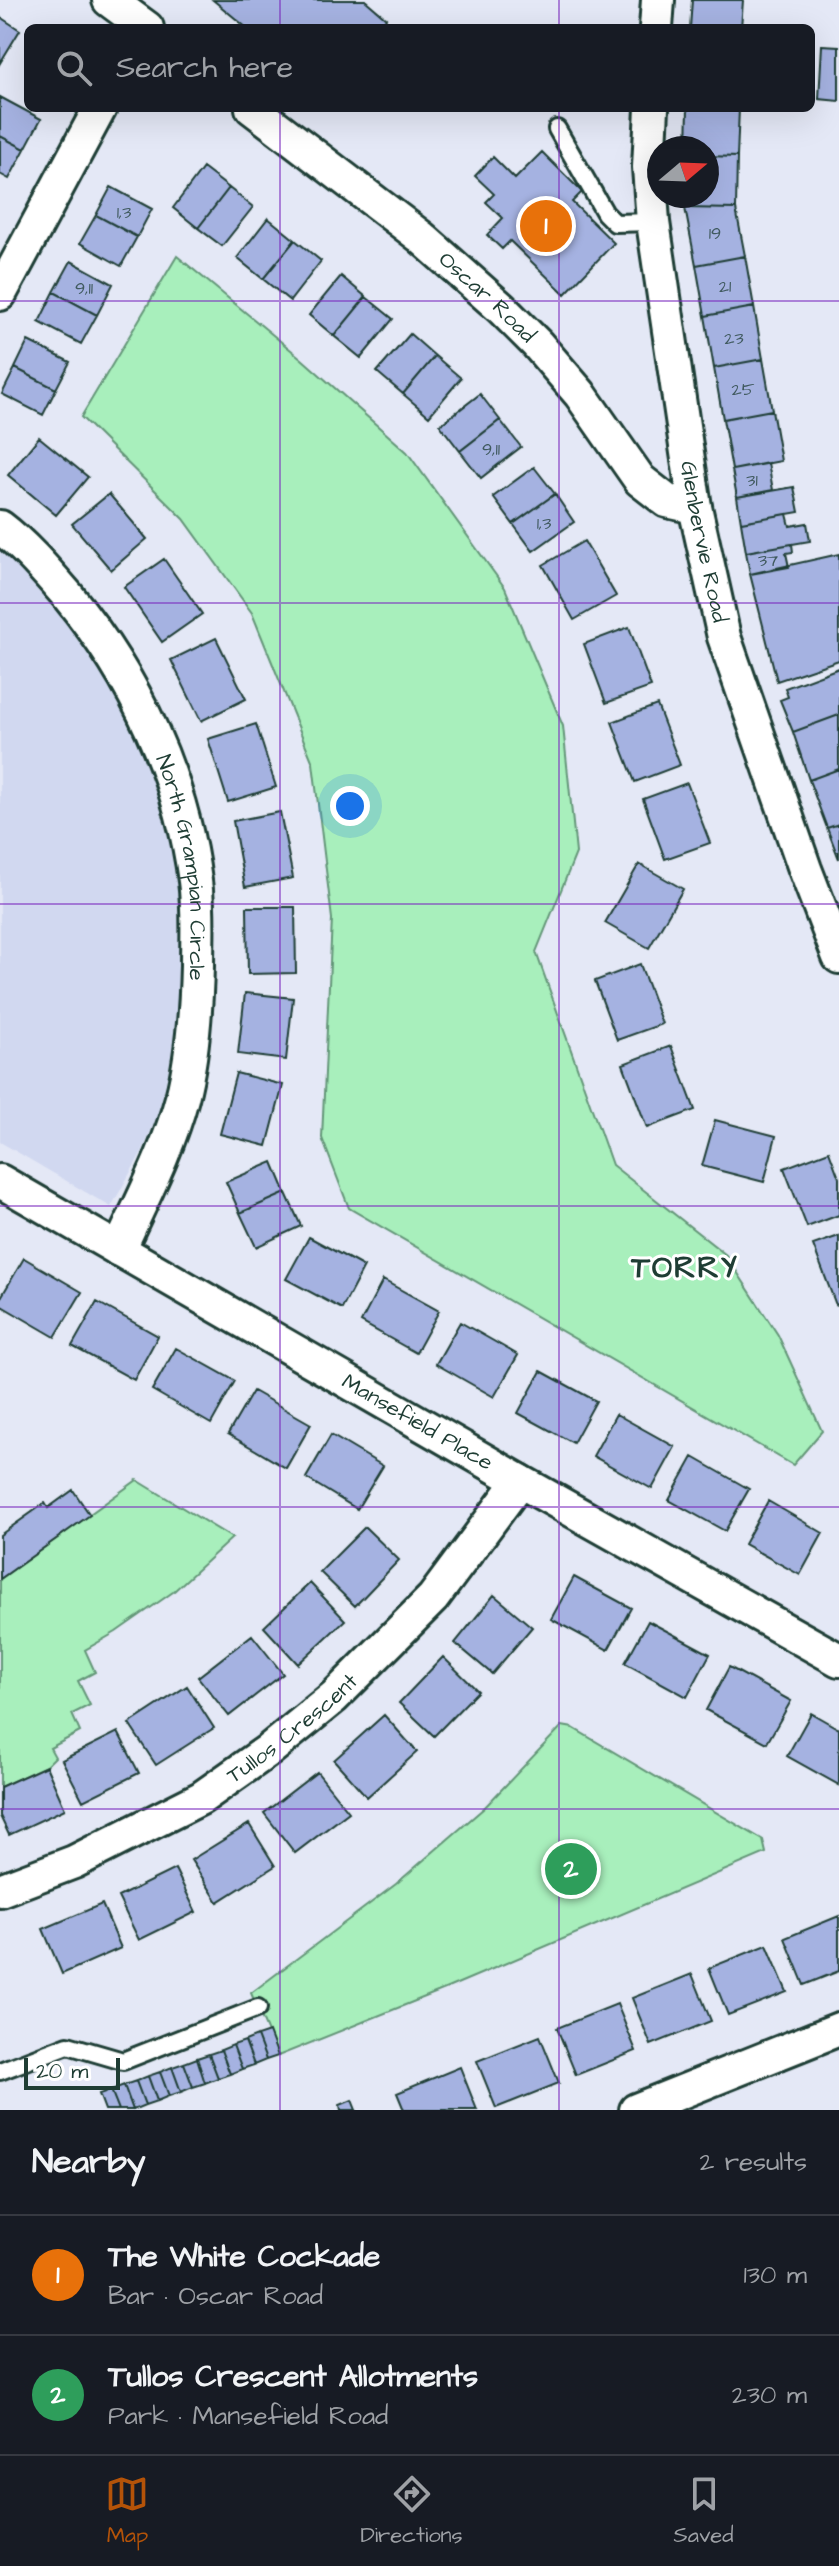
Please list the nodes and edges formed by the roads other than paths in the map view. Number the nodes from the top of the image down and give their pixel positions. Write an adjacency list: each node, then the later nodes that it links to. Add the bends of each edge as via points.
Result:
1 (109, 0): 3 (street)
2 (658, 0): 4 (street)
3 (140, 24)
4 (656, 24)
5 (98, 112): 10 (street)
6 (257, 112): 11 (street, Oscar Road, via 421,237 501,308 580,394 640,480 667,501)
7 (652, 112): 9 (street, Glenbervie Road)
8 (557, 129): 9 (lane, via 615,223)
9 (653, 222): 11 (street, Glenbervie Road)
10 (0, 294)
11 (695, 507): 13 (street, Glenbervie Road, via 724,637)
12 (0, 527): 15 (street, North Grampian Circle, via 94,628 131,687 162,749 195,882 196,991 182,1099)
13 (839, 957)
14 (0, 1181): 15 (street, Mansefield Place)
15 (119, 1250): 16 (street, Mansefield Place)
16 (520, 1481): 17 (street, Mansefield Place); 18 (street, Tullos Crescent, via 433,1598 334,1697 269,1750 201,1798 74,1862)
17 (839, 1660)
18 (0, 1890)
19 (258, 2008): 21 (lane, via 123,2061 68,2045)
20 (837, 2037): 22 (street)
21 (0, 2071)
22 (636, 2110)

